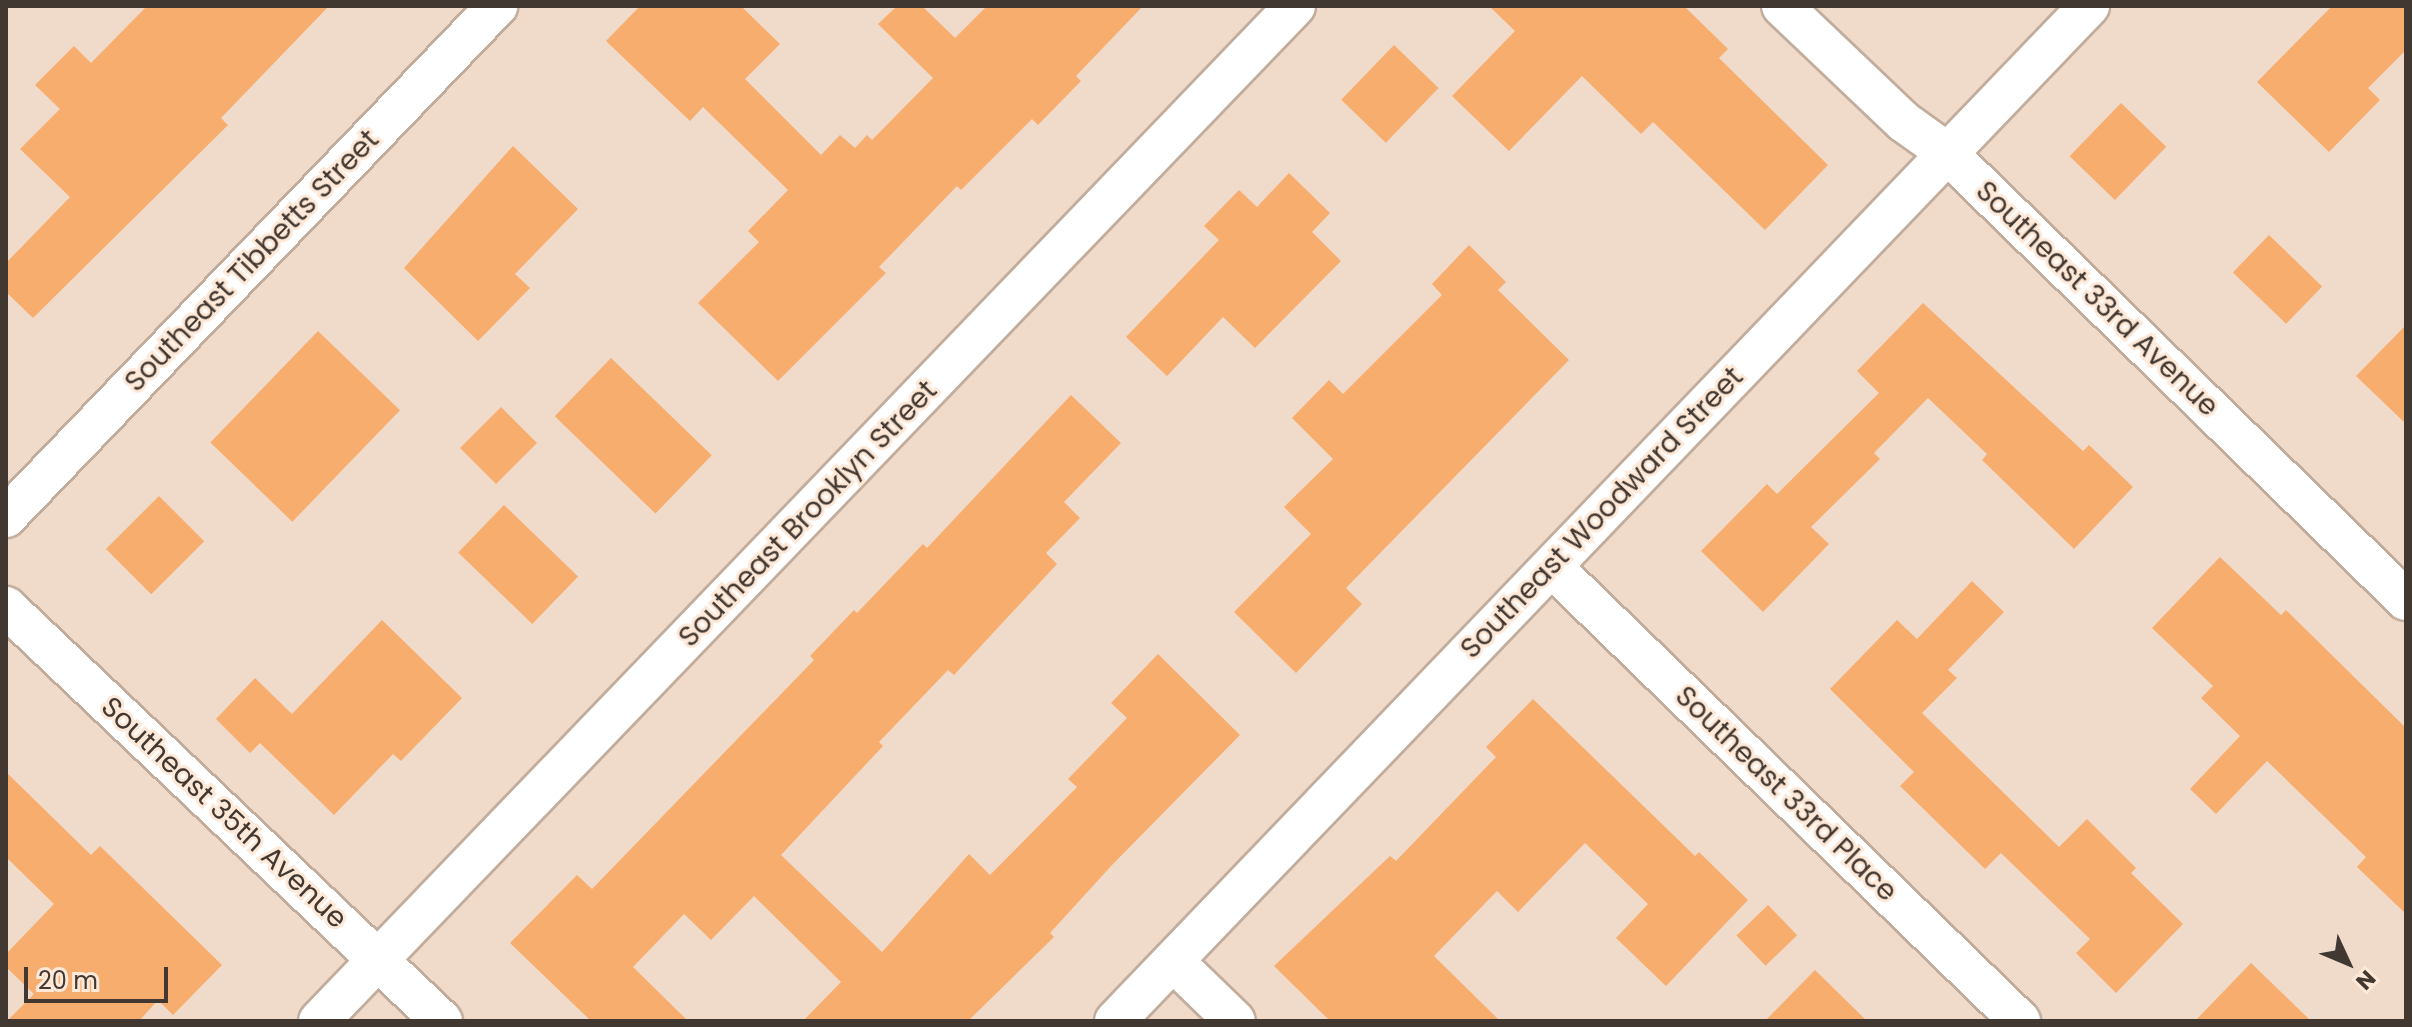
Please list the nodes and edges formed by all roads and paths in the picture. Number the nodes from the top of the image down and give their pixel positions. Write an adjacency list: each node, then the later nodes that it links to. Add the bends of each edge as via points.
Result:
1 (497, 6): 6 (street, Southeast Tibbetts Street)
2 (1295, 6): 10 (street, Southeast Brooklyn Street)
3 (1782, 6): 5 (street, Southeast 33rd Avenue, via 1904,122)
4 (2089, 6): 5 (street, Southeast Woodward Street)
5 (1946, 152): 7 (street, Southeast Woodward Street); 8 (street, Southeast 33rd Avenue)
6 (6, 517)
7 (1552, 567): 11 (street, Southeast Woodward Street); 16 (street, Southeast 33rd Place)
8 (2406, 600)
9 (6, 607): 10 (street, Southeast 35th Avenue)
10 (379, 960): 12 (street, Southeast Brooklyn Street); 13 (street, Southeast 35th Avenue)
11 (1173, 961): 14 (street, Southeast Woodward Street); 15 (street)
12 (319, 1021)
13 (442, 1021)
14 (1115, 1021)
15 (1235, 1021)
16 (2020, 1021)

